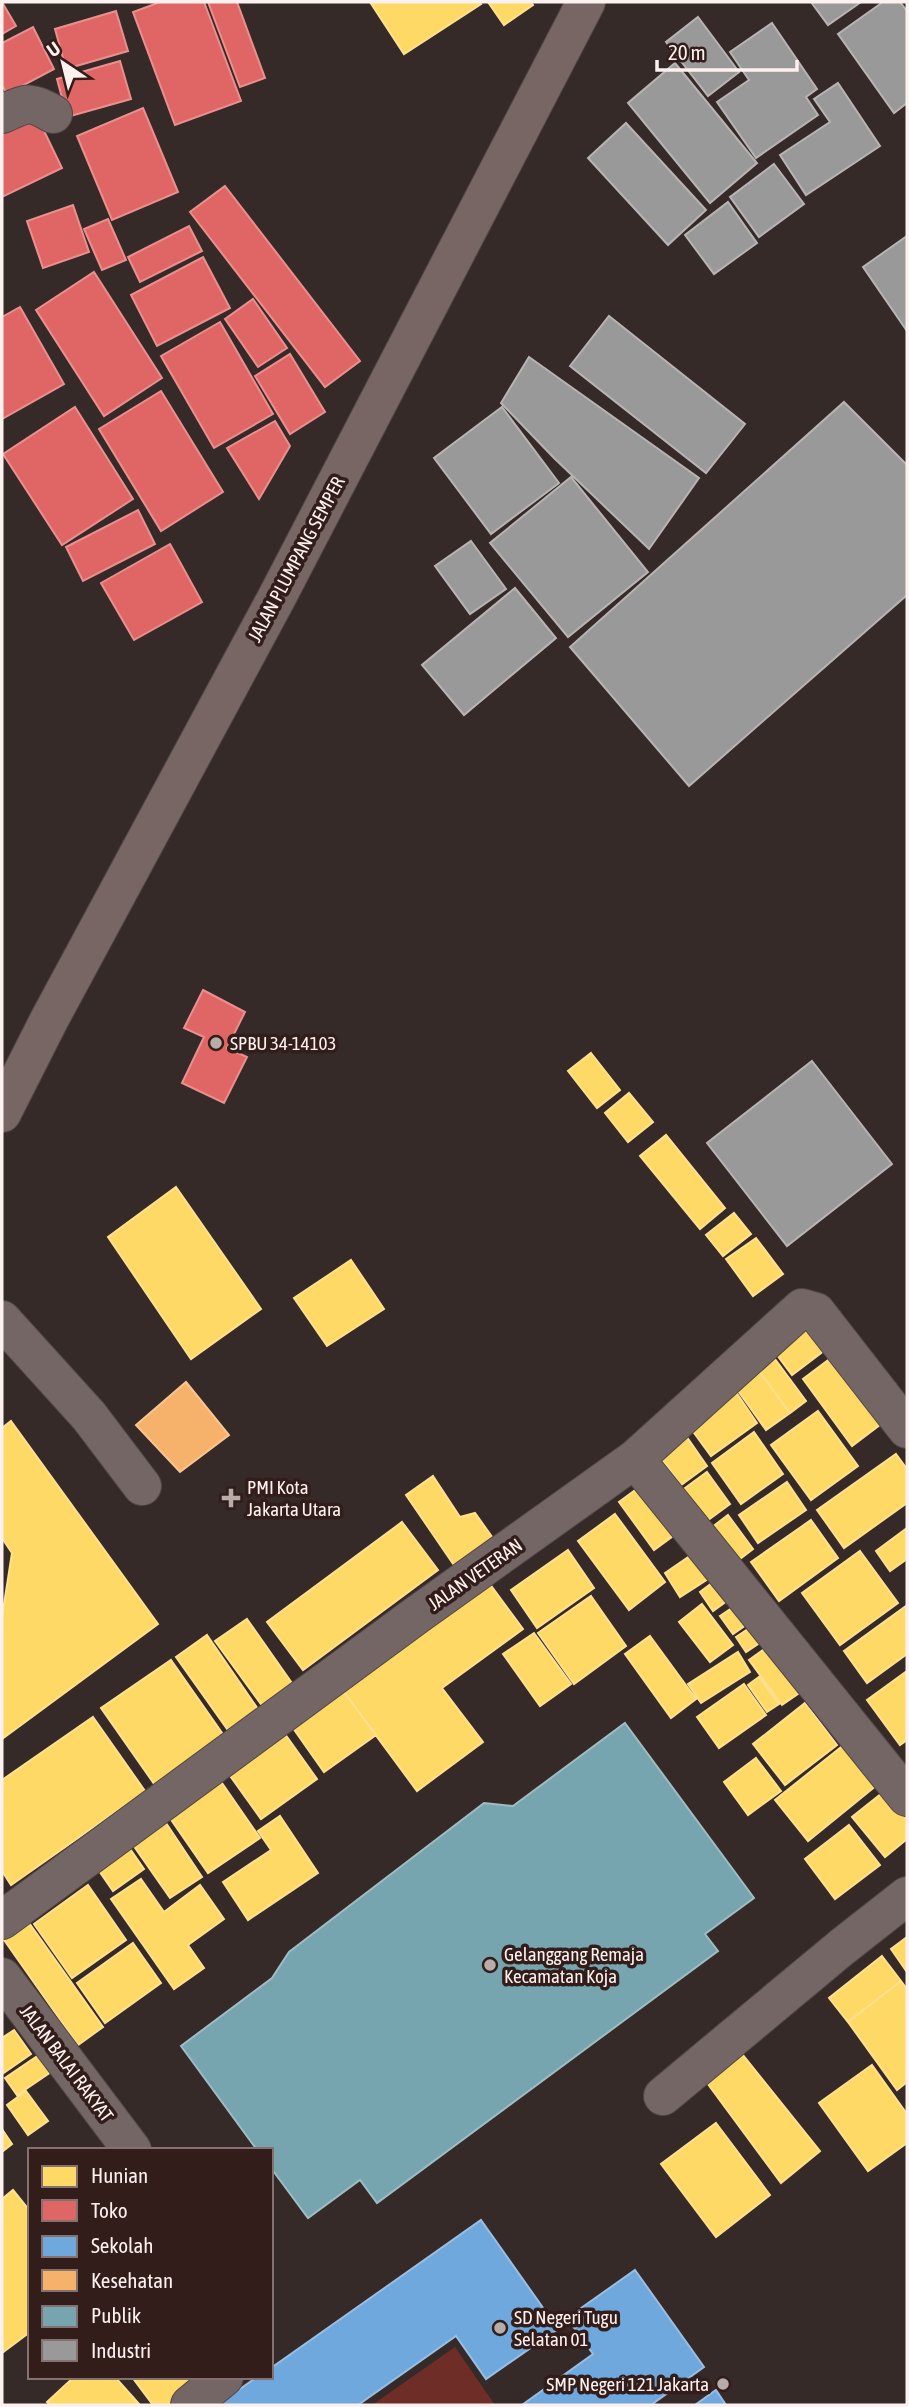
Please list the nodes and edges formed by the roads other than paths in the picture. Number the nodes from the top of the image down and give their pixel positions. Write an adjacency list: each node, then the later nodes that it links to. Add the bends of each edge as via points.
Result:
1 (586, 2): 4 (main road, JALAN PLUMPANG SEMPER)
2 (2, 114): 3 (street, via 29,103)
3 (53, 114)
4 (3, 1107)
5 (2, 1320): 8 (street, via 89,1416)
6 (907, 1429): 7 (street, JALAN VETERAN, via 816,1312 802,1308)
7 (635, 1459): 9 (street); 11 (street, JALAN VETERAN)
8 (142, 1486)
9 (907, 1797)
10 (907, 1896): 14 (street)
11 (2, 1920)
12 (2, 1977): 13 (street, JALAN BALAI RAKYAT)
13 (14, 2017): 15 (street, JALAN BALAI RAKYAT)
14 (663, 2096)
15 (130, 2148)
16 (222, 2379): 17 (street)
17 (190, 2405)

